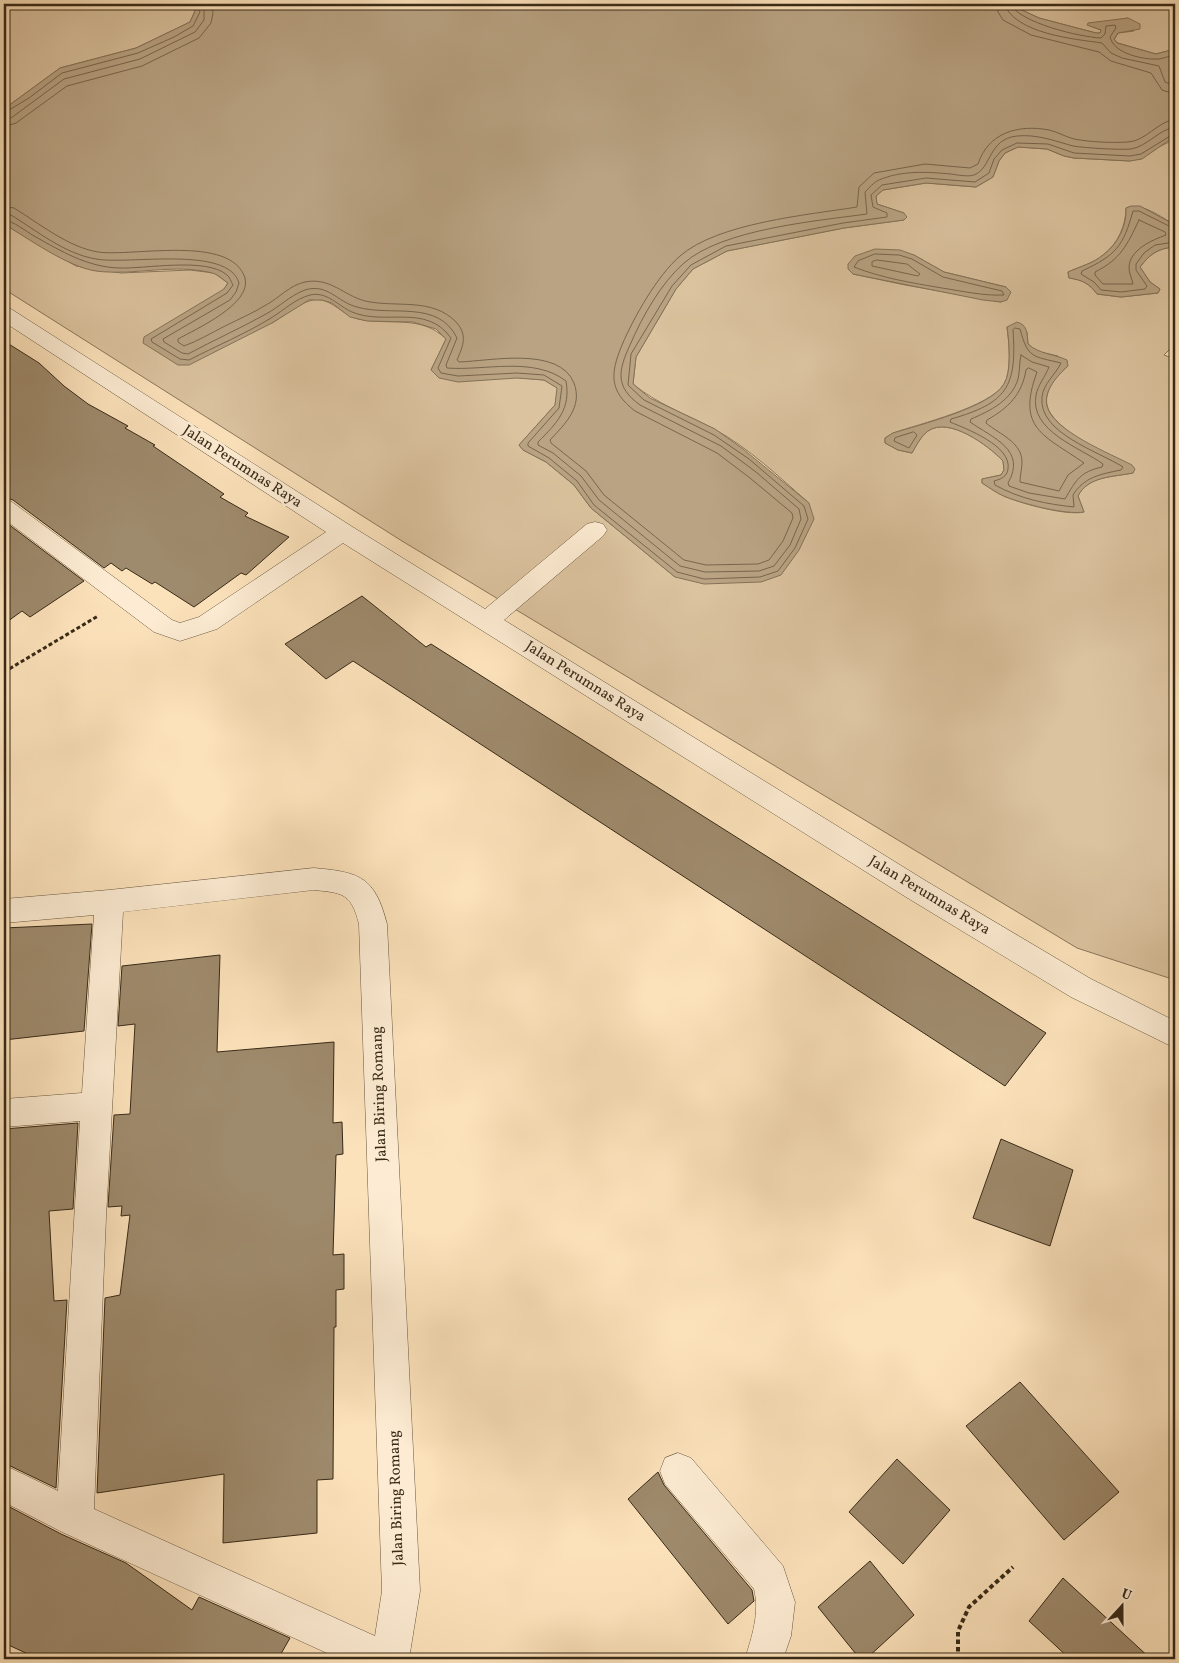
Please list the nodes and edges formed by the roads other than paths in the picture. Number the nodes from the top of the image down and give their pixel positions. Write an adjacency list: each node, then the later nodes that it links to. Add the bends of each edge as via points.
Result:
1 (4, 314): 4 (street, Jalan Perumnas Raya)
2 (4, 507): 4 (street, via 163,626 180,632 208,623)
3 (596, 530): 5 (street)
4 (343, 532): 5 (street, Jalan Perumnas Raya)
5 (487, 621): 8 (street, Jalan Perumnas Raya, via 1081,988)
6 (109, 902): 7 (street, Jalan Biring Romang); 9 (street); 15 (street, Jalan Biring Romang, via 314,879 341,882 356,888 368,902 373,924 401,1591)
7 (4, 911)
8 (1175, 1035)
9 (97, 1106): 10 (street); 13 (street)
10 (4, 1113)
11 (678, 1471): 16 (street, via 770,1579 776,1602 772,1636)
12 (4, 1483): 13 (street)
13 (75, 1518): 14 (street)
14 (383, 1659)
15 (390, 1659)
16 (764, 1659)

